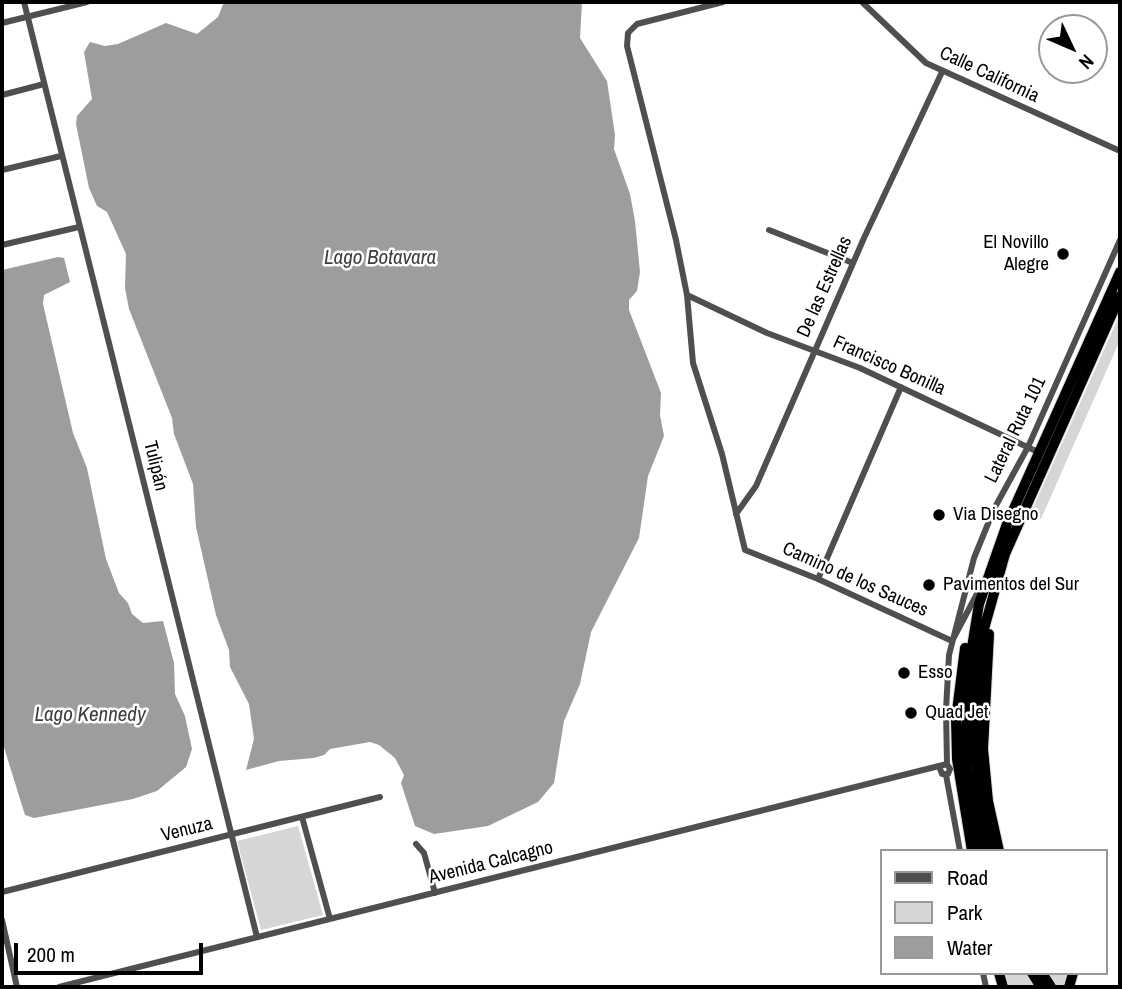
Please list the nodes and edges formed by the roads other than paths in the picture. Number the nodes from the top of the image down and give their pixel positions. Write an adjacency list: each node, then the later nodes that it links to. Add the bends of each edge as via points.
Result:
1 (24, 2): 5 (street, Tulipán)
2 (87, 2): 5 (street)
3 (723, 2): 19 (street, via 637,24 628,33 627,46)
4 (862, 2): 7 (street, Calle California, via 926,63)
5 (27, 16): 6 (street); 8 (street, Tulipán)
6 (2, 23)
7 (942, 72): 10 (street, Calle California); 17 (street, De las Estrellas)
8 (44, 84): 9 (street); 11 (street, Tulipán)
9 (2, 95)
10 (1120, 152)
11 (61, 156): 12 (street); 13 (street, Tulipán)
12 (2, 170)
13 (79, 226): 16 (street); 34 (street, Tulipán)
14 (769, 230): 17 (street)
15 (1120, 240): 23 (street, Lateral Ruta 101)
16 (2, 245)
17 (853, 263): 21 (street, De las Estrellas)
18 (1120, 272): 24 (highway)
19 (687, 295): 21 (street, Francisco Bonilla); 25 (street, via 693,363)
20 (1120, 296): 29 (highway, via 1005,554)
21 (814, 351): 22 (street, Francisco Bonilla); 25 (street, De las Estrellas, via 756,486)
22 (901, 387): 23 (street, Francisco Bonilla); 27 (street)
23 (1028, 447): 24 (street, Francisco Bonilla); 30 (street, Lateral Ruta 101, via 984,532)
24 (1040, 453): 26 (highway)
25 (736, 514): 27 (street, Camino de los Sauces, via 745,550)
26 (987, 578): 28 (highway); 38 (highway, via 972,642 965,714 967,769)
27 (818, 579): 30 (street, Camino de los Sauces)
28 (979, 590): 30 (street); 37 (highway, via 956,719 959,782)
29 (987, 617): 39 (highway, via 977,674 975,745); 40 (highway, via 983,749)
30 (952, 641): 31 (street, Lateral Ruta 101)
31 (939, 767): 36 (street, Lateral Ruta 101, via 950,769 946,775); 42 (street, Avenida Calcagno)
32 (380, 797): 33 (street, Venuza)
33 (302, 817): 34 (street, Venuza); 43 (street)
34 (230, 835): 41 (street, Venuza); 45 (street, Tulipán)
35 (416, 844): 42 (street, via 424,853)
36 (960, 849)
37 (972, 849)
38 (982, 849)
39 (991, 849)
40 (999, 849)
41 (2, 892)
42 (435, 893): 43 (street, Avenida Calcagno)
43 (330, 919): 45 (street, Avenida Calcagno)
44 (2, 920): 46 (street)
45 (257, 937): 47 (street, Avenida Calcagno)
46 (17, 987)
47 (58, 987)

